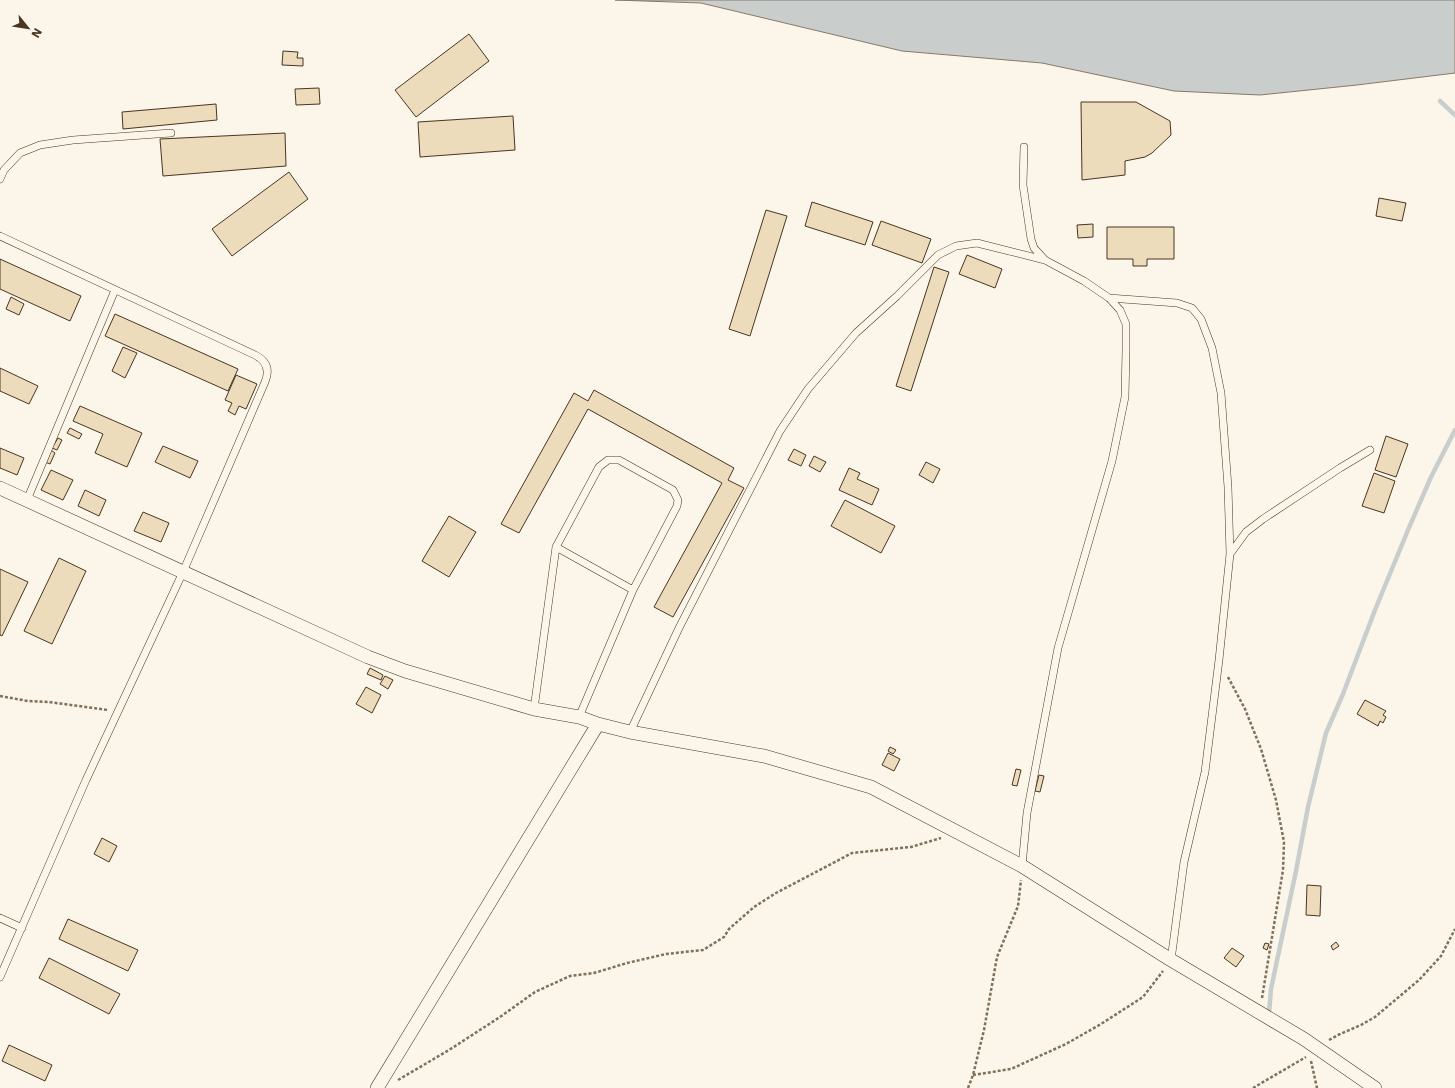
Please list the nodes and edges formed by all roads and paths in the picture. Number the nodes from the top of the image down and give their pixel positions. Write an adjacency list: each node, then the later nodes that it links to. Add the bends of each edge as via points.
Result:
1 (171, 134): 3 (lane, via 73,140 40,145 20,153 4,170)
2 (1024, 147): 5 (lane, via 1023,185 1031,239 1034,248)
3 (0, 179)
4 (0, 236): 6 (lane)
5 (1045, 260): 7 (lane); 21 (lane, via 977,243 956,246 938,255 856,333 808,389 780,431 678,628)
6 (115, 290): 10 (lane); 13 (lane, via 256,355 267,366 268,377)
7 (1109, 298): 12 (lane, via 1177,303 1192,308 1201,319 1212,348 1221,393); 23 (lane, via 1120,310 1126,324 1125,397 1112,461 1058,648 1027,813)
8 (1370, 450): 12 (lane, via 1263,519 1246,532)
9 (0, 488): 10 (street)
10 (27, 500): 13 (street)
11 (556, 547): 14 (lane); 14 (lane, via 599,467 608,460 619,460 666,486 676,495 677,506); 17 (lane)
12 (1230, 554): 15 (lane)
13 (183, 572): 17 (street, via 385,664); 18 (lane)
14 (633, 590): 19 (lane)
15 (1219, 660): 27 (lane, via 1205,772 1184,862); 29 (path, via 1245,710 1261,749 1276,800 1284,842 1283,870)
16 (0, 696): 18 (path)
17 (534, 709): 19 (street)
18 (118, 711): 25 (lane)
19 (579, 717): 20 (street)
20 (598, 724): 21 (street); 33 (street)
21 (630, 732): 22 (street, via 764,756 871,787)
22 (961, 833): 23 (street); 32 (path, via 911,847 852,853 754,907 729,929 724,937 703,950 666,954 594,973 570,976 534,992 449,1050)
23 (1022, 866): 27 (street); 31 (path, via 1018,906 997,957)
24 (0, 918): 25 (lane)
25 (22, 928): 28 (lane)
26 (1455, 929): 30 (path, via 1441,956 1419,980 1375,1017)
27 (1171, 960): 29 (street); 31 (path, via 1143,997 1101,1024 1066,1044 1011,1069)
28 (0, 977)
29 (1260, 1013): 30 (street)
30 (1316, 1048): 37 (street)
31 (973, 1075): 34 (path)
32 (397, 1080)
33 (377, 1088)
34 (968, 1088)
35 (1253, 1088): 36 (path, via 1310,1055)
36 (1318, 1088)
37 (1375, 1088)

